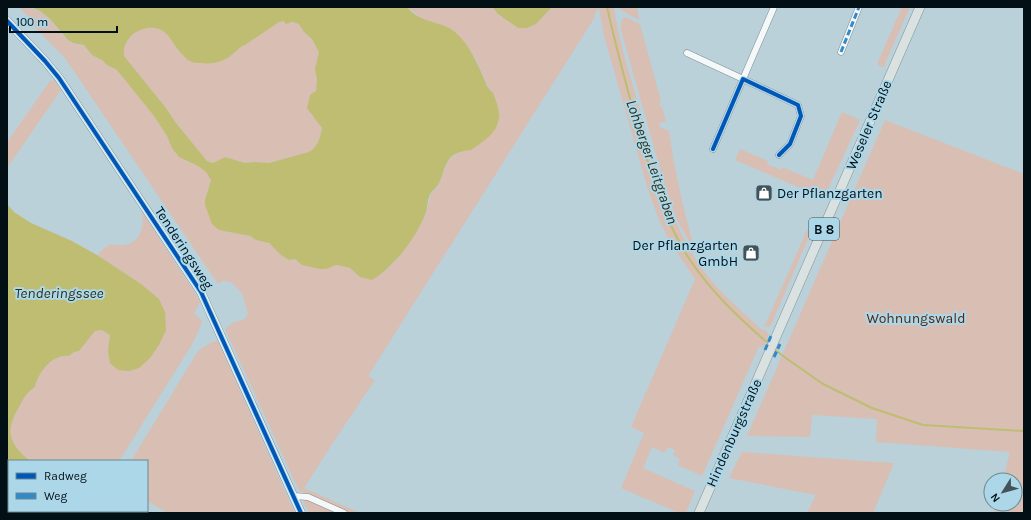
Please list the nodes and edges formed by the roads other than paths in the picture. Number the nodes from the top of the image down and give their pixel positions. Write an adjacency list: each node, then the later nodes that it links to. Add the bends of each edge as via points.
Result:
1 (774, 7): 7 (street)
2 (859, 7): 6 (street)
3 (920, 7): 10 (main road, Weseler Straße / B 8)
4 (7, 21): 11 (street, Tenderingsweg, via 59,78 201,292)
5 (687, 52): 7 (street)
6 (841, 52)
7 (744, 79): 8 (street); 9 (street, via 798,105 801,116 790,144)
8 (713, 149)
9 (779, 155)
10 (769, 353): 14 (main road, Hindenburgstraße / B 8)
11 (293, 496): 12 (street, Tenderingsweg); 13 (street, via 308,497)
12 (301, 513)
13 (344, 513)
14 (699, 513)

